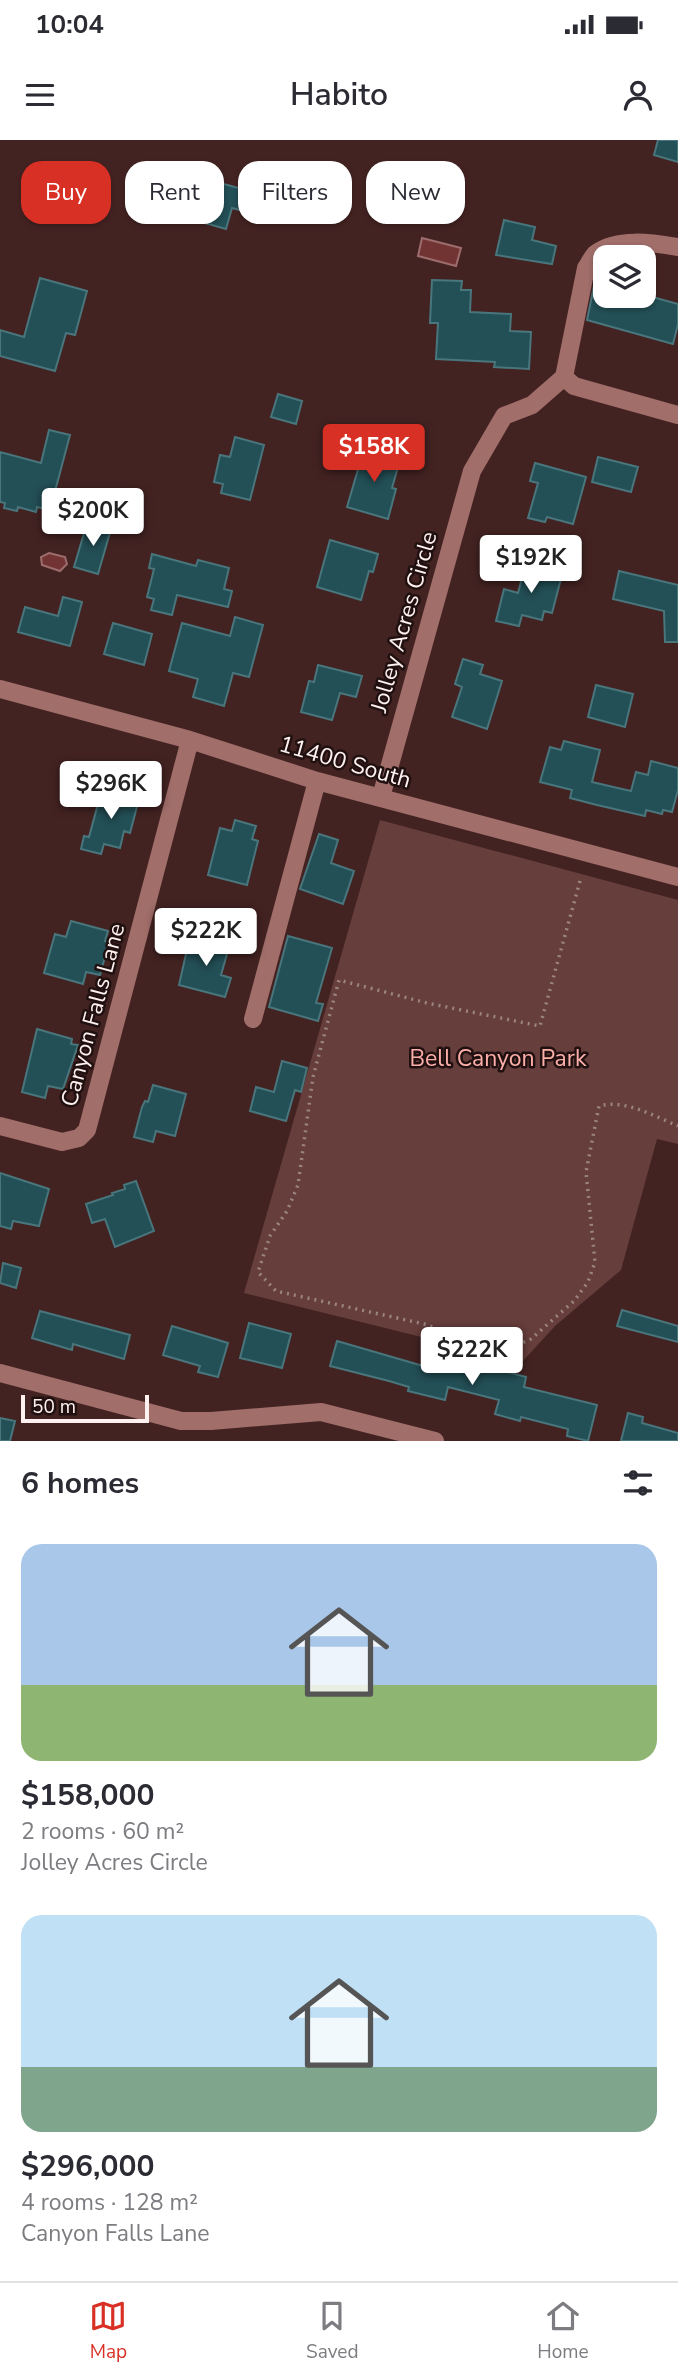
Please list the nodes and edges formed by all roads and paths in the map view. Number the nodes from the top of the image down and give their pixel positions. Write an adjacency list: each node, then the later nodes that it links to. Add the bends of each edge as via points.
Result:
1 (678, 247): 2 (street, via 614,245 594,255 586,268)
2 (564, 377): 3 (street, via 574,386); 7 (street, Jolley Acres Circle, via 532,405 504,416 472,471)
3 (678, 415)
4 (0, 689): 5 (street, 11400 South)
5 (190, 740): 6 (street, 11400 South); 11 (street, Canyon Falls Lane, via 87,1130 79,1138 62,1142)
6 (317, 781): 7 (street, 11400 South); 10 (street)
7 (381, 797): 8 (street, 11400 South)
8 (678, 877)
9 (580, 881): 12 (path, via 540,1026 338,981 313,1077 298,1185 270,1236 258,1272 276,1291 424,1324 498,1349 510,1348 531,1339 575,1301 588,1282 594,1262 586,1172 599,1106 612,1102)
10 (253, 1019)
11 (0, 1126)
12 (678, 1126)
13 (0, 1373): 14 (street, via 181,1421 321,1412)
14 (435, 1441)

